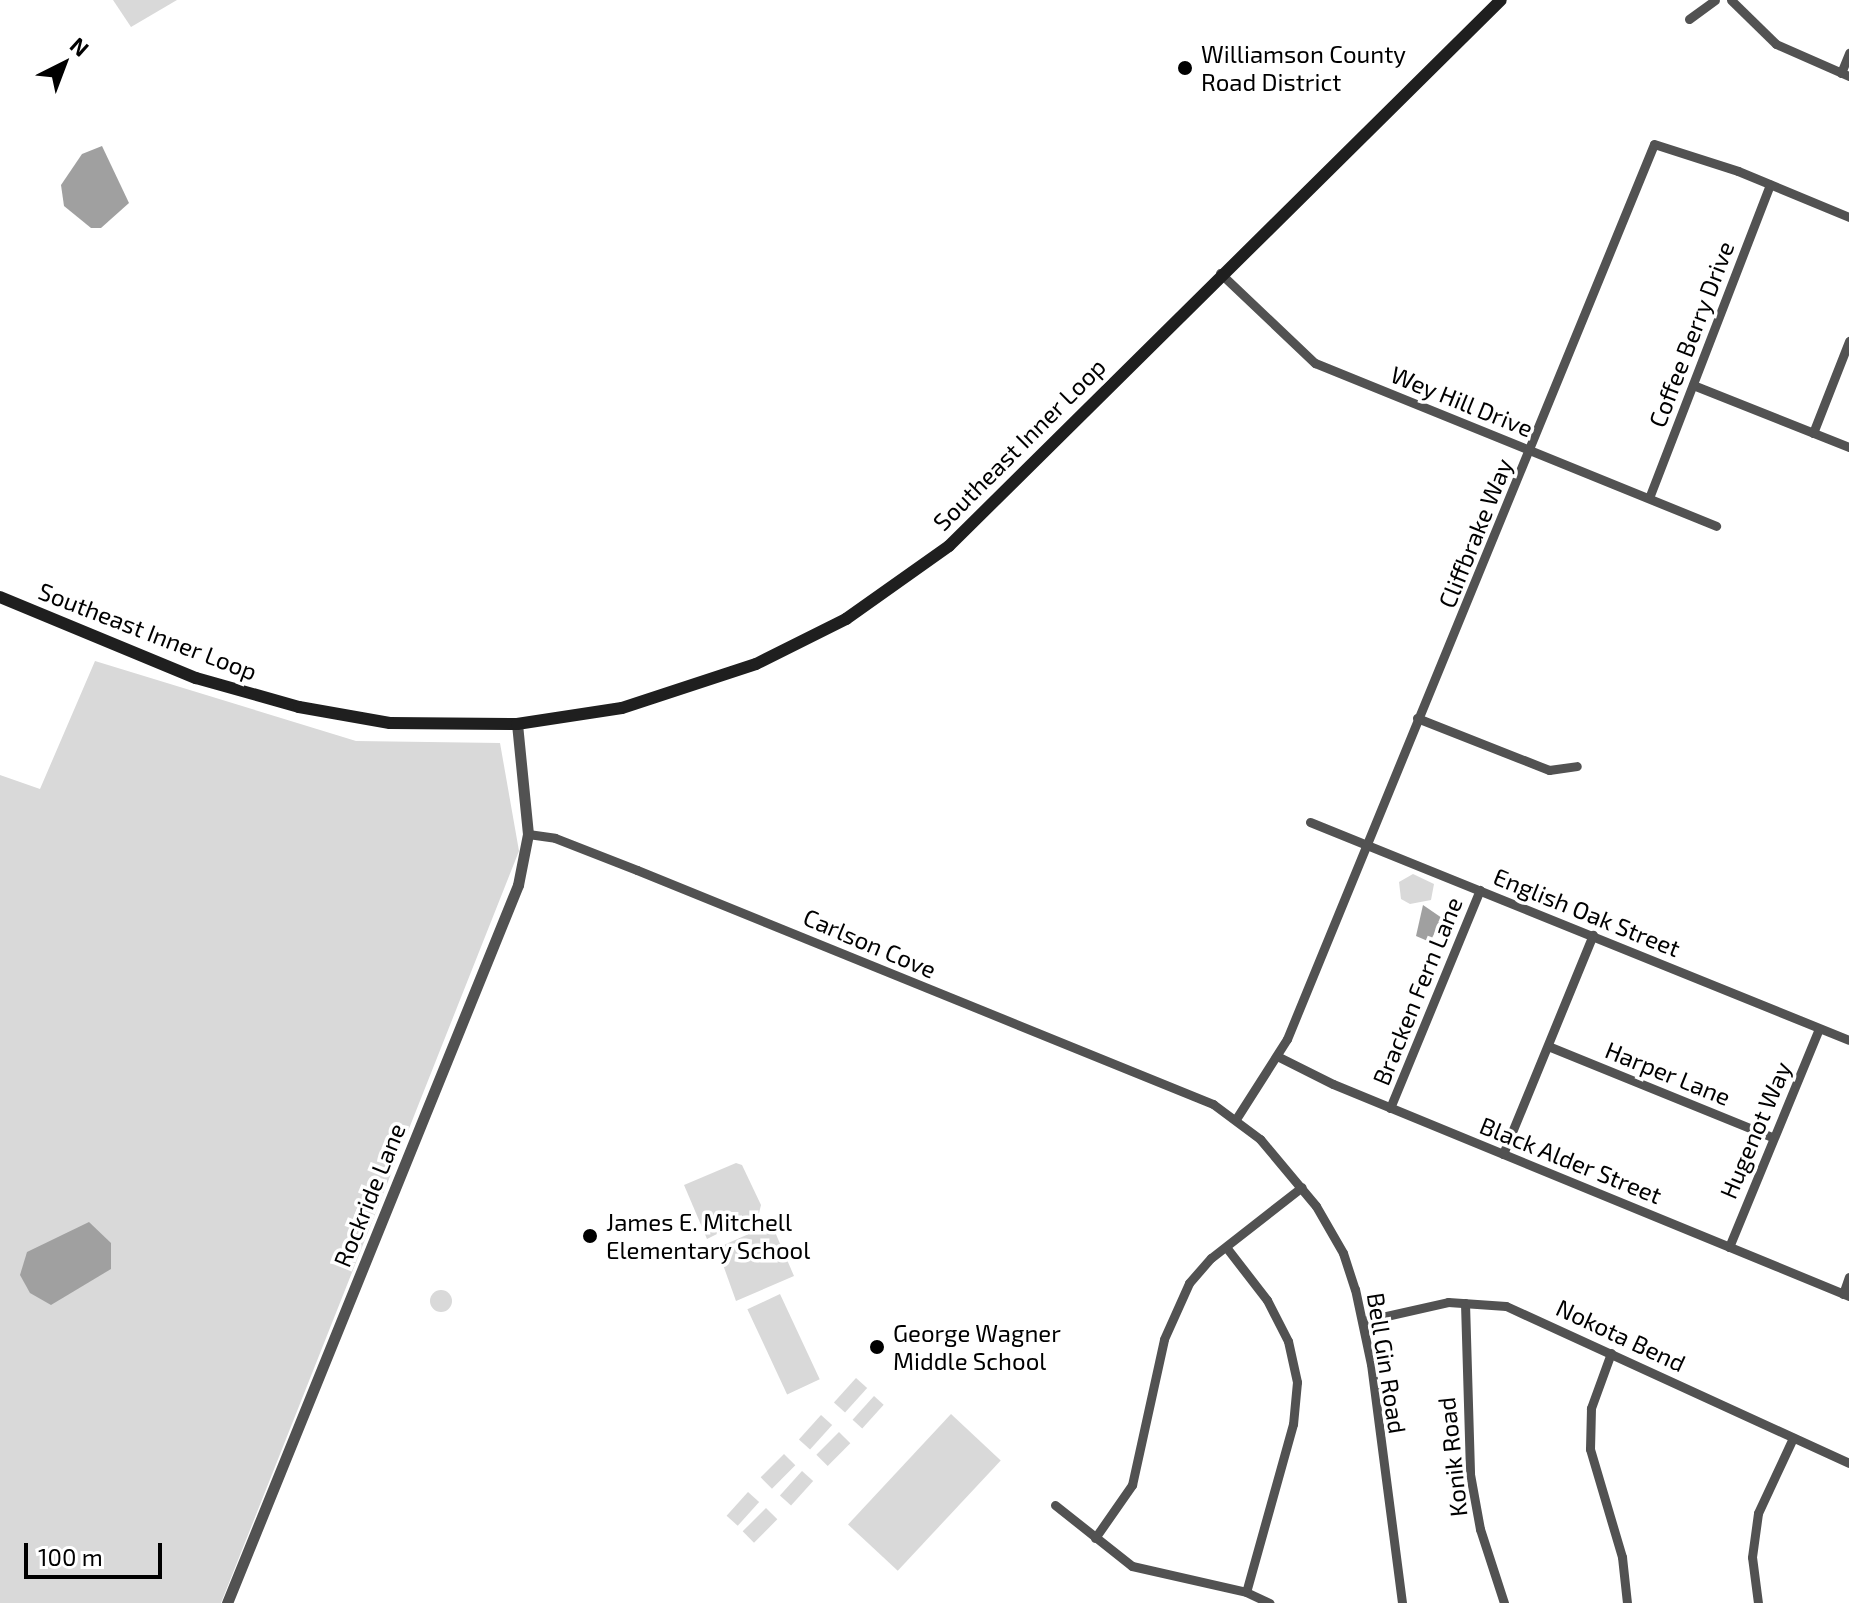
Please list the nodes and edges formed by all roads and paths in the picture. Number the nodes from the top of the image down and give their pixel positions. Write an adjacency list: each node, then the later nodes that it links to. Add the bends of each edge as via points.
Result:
1 (1501, 0): 9 (main road, Southeast Inner Loop)
2 (1715, 0): 4 (street)
3 (1731, 0): 6 (street, via 1776,44)
4 (1689, 19)
5 (1849, 53): 6 (street)
6 (1845, 74)
7 (1770, 185): 8 (street, Cliffbrake Way); 11 (street, Coffee Berry Drive); 14 (street, Cliffbrake Way, via 1654,144)
8 (1849, 217)
9 (1220, 273): 14 (street, Wey Hill Drive, via 1315,363); 19 (main road, Southeast Inner Loop, via 987,512 846,619 703,684 622,708)
10 (1849, 341): 12 (street)
11 (1693, 385): 12 (street); 15 (street, Coffee Berry Drive)
12 (1813, 433): 13 (street)
13 (1849, 447)
14 (1529, 450): 15 (street, Wey Hill Drive); 18 (street, Cliffbrake Way, via 1465,615)
15 (1649, 498): 16 (street, Wey Hill Drive)
16 (1716, 526)
17 (0, 597): 19 (main road, Southeast Inner Loop, via 247,694 390,723)
18 (1417, 718): 20 (street, via 1549,770); 23 (street, Cliffbrake Way)
19 (517, 724): 22 (street, Rockride Lane)
20 (1577, 766)
21 (1310, 822): 23 (street, English Oak Street)
22 (528, 834): 30 (street, Carlson Cove, via 555,838); 48 (street, Rockride Lane, via 518,885)
23 (1366, 844): 24 (street, English Oak Street); 29 (street, Cliffbrake Way)
24 (1480, 890): 25 (street, English Oak Street); 31 (street, Bracken Fern Lane)
25 (1593, 935): 26 (street, English Oak Street); 28 (street)
26 (1819, 1029): 27 (street, English Oak Street); 33 (street, Hugenot Way)
27 (1849, 1040)
28 (1548, 1046): 33 (street, Harper Lane); 34 (street)
29 (1279, 1057): 31 (street, Black Alder Street); 32 (street, Cliffbrake Way)
30 (1194, 1097): 32 (street, Bell Gin Road)
31 (1390, 1108): 34 (street, Black Alder Street)
32 (1236, 1119): 35 (street, Bell Gin Road)
33 (1772, 1137): 37 (street, Hugenot Way)
34 (1503, 1154): 37 (street, Black Alder Street)
35 (1302, 1187): 36 (street); 41 (street, Bell Gin Road, via 1343,1253)
36 (1226, 1247): 46 (street, via 1201,1267 1175,1310 1132,1485); 47 (street, via 1267,1300 1288,1341 1297,1382 1293,1424)
37 (1729, 1247): 39 (street, Black Alder Street)
38 (1849, 1277): 39 (street)
39 (1846, 1295)
40 (1465, 1303): 41 (street, Nokota Bend, via 1427,1304); 42 (street, Nokota Bend, via 1506,1306); 51 (street, Konik Road, via 1470,1474 1480,1529)
41 (1364, 1321): 50 (street, Bell Gin Road)
42 (1611, 1353): 43 (street, Nokota Bend); 52 (street, via 1591,1408 1590,1449 1622,1557)
43 (1793, 1438): 44 (street, Nokota Bend); 53 (street, via 1758,1513 1752,1557)
44 (1849, 1463)
45 (1055, 1505): 46 (street)
46 (1095, 1538): 47 (street, via 1152,1574)
47 (1246, 1592): 49 (street)
48 (227, 1603)
49 (1270, 1603)
50 (1402, 1603)
51 (1504, 1603)
52 (1627, 1603)
53 (1758, 1603)

